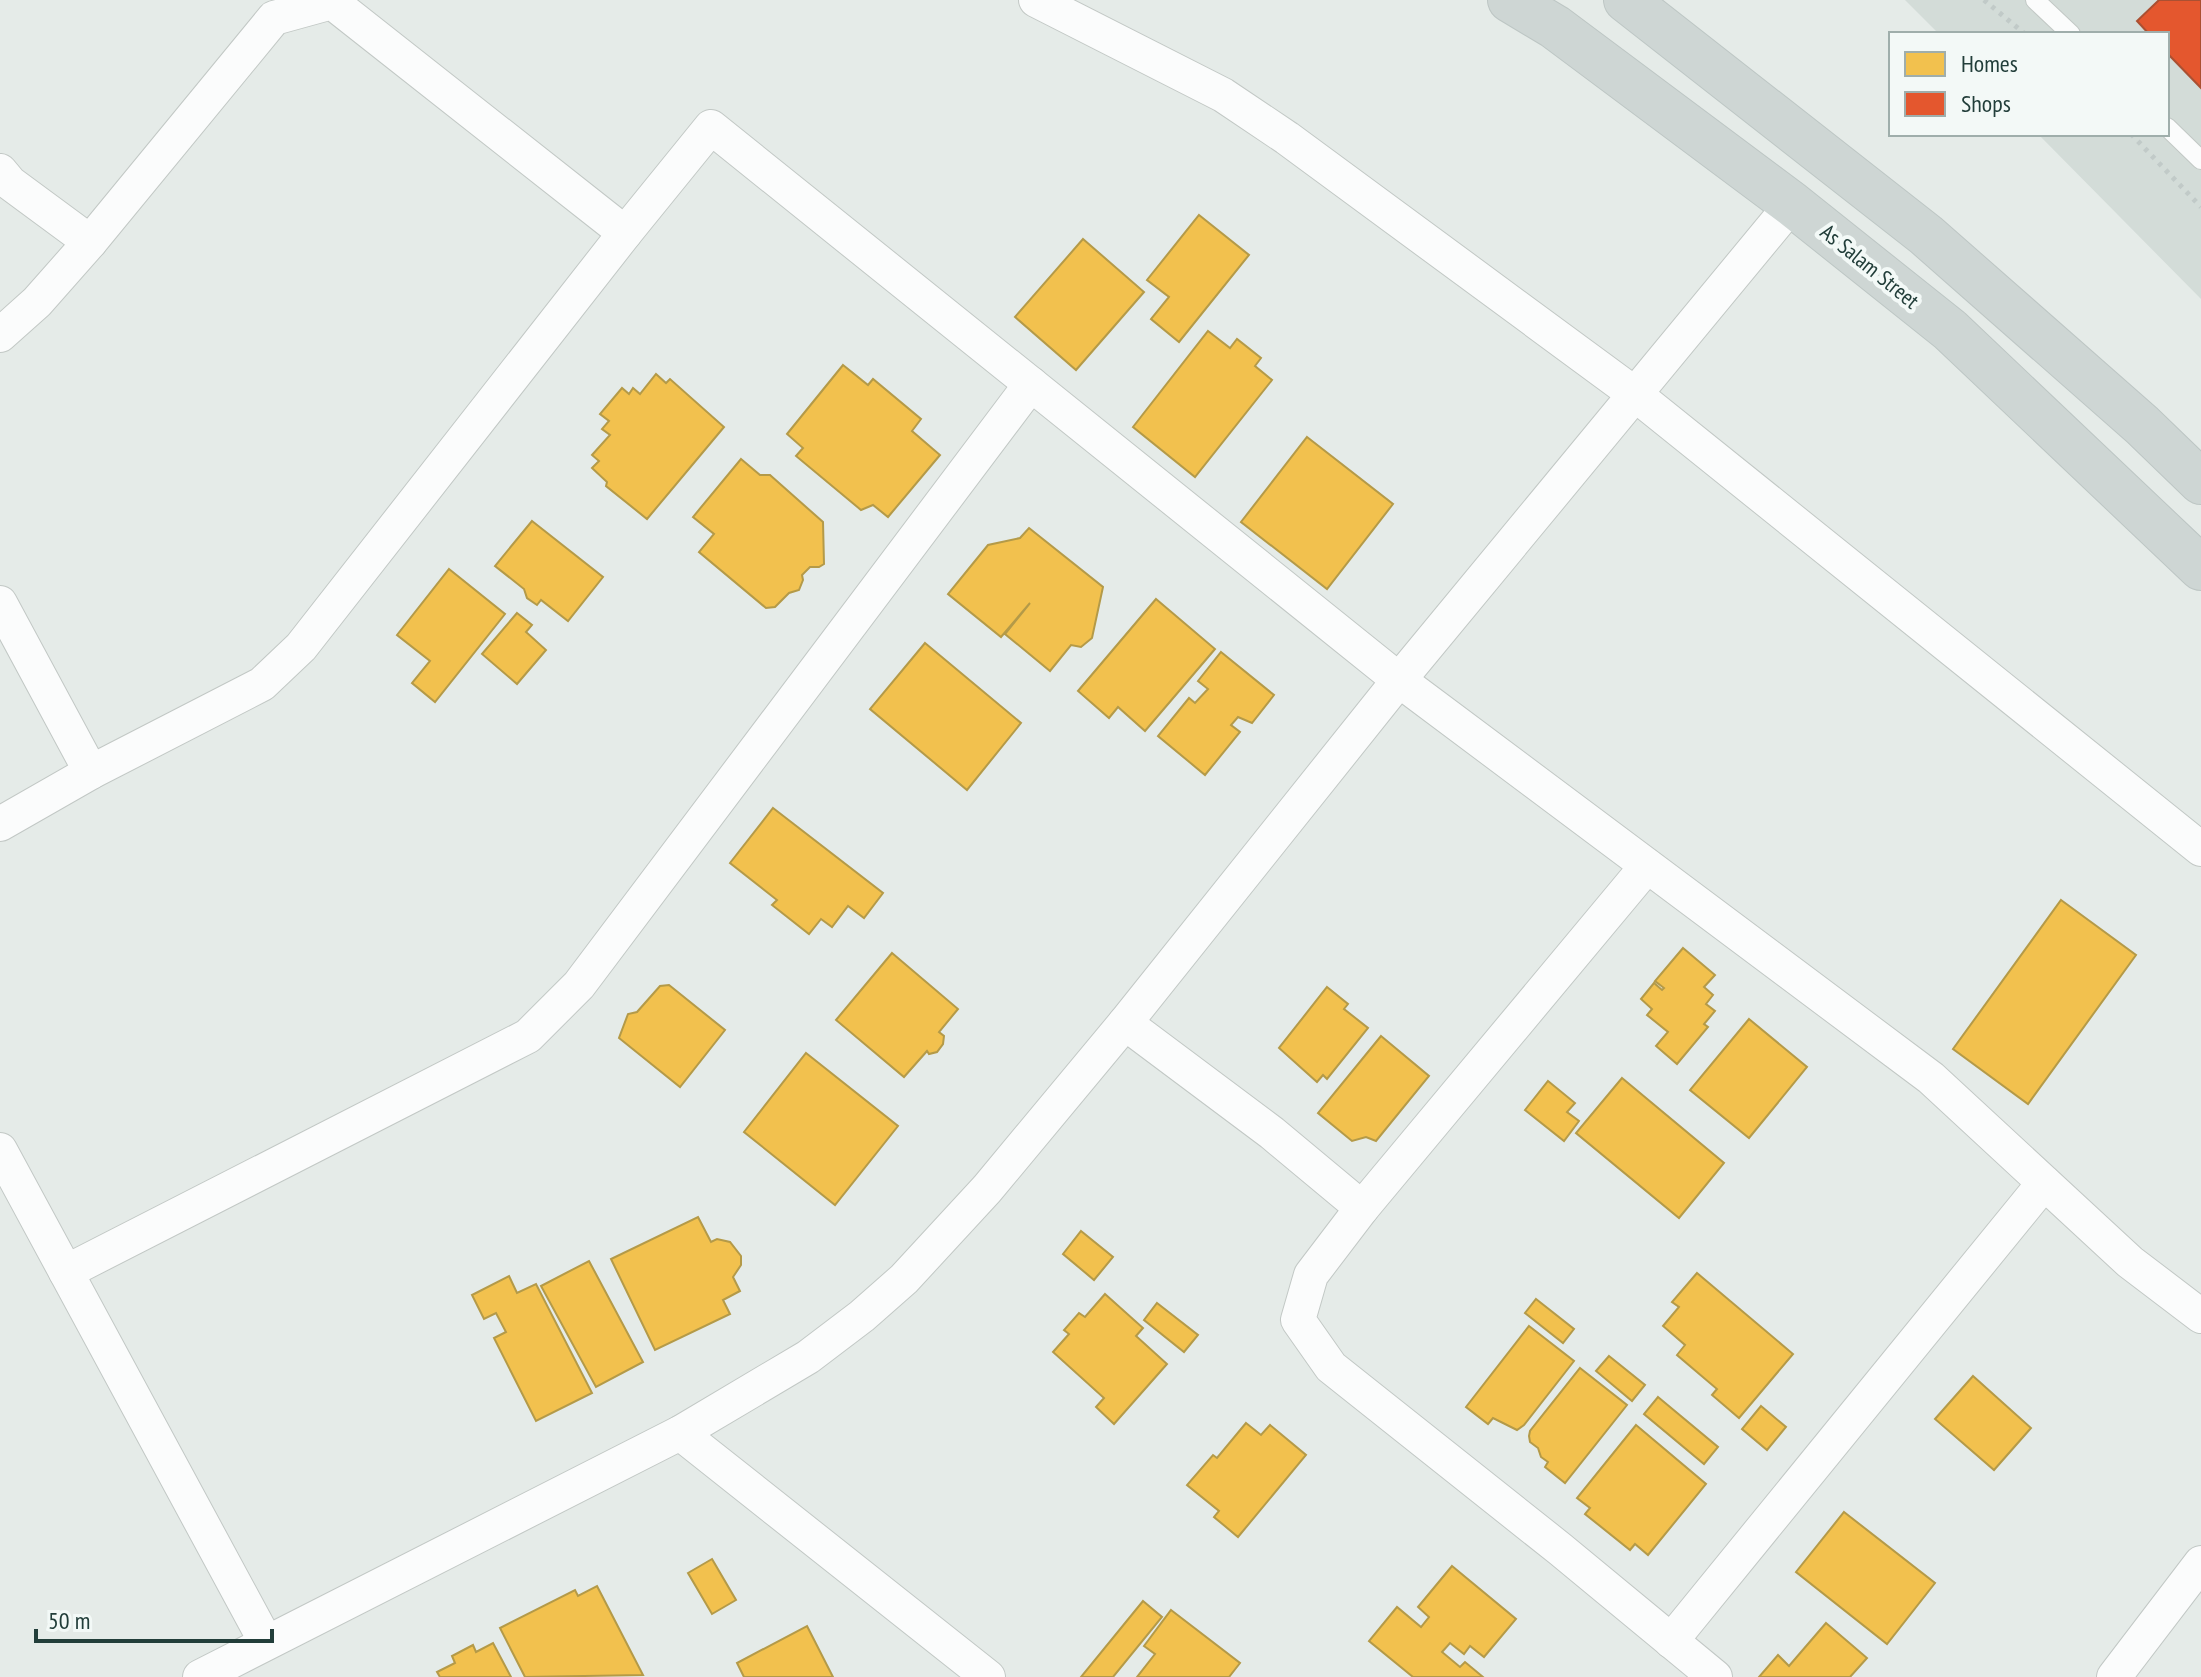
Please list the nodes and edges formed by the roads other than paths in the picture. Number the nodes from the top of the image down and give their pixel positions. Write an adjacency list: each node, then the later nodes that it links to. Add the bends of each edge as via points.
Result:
1 (1036, 0): 14 (street, via 1235,104 1287,138)
2 (1510, 0): 9 (main road, As Salam Street, via 1555,27)
3 (1626, 0): 15 (main road, via 1926,235)
4 (2035, 0): 5 (lane)
5 (2069, 32)
6 (2169, 129): 7 (lane)
7 (2201, 160)
8 (0, 171): 11 (street)
9 (1792, 204): 14 (street); 16 (main road, As Salam Street, via 1950,330)
10 (625, 233): 11 (street, via 332,2 274,18); 13 (street, via 711,127); 19 (street, via 301,647 262,684)
11 (90, 242): 12 (street)
12 (0, 335)
13 (1031, 384): 18 (street); 27 (street, via 579,985 528,1036)
14 (1636, 395): 18 (street); 21 (street)
15 (2201, 482)
16 (2201, 568)
17 (0, 603): 19 (street)
18 (1399, 680): 22 (street); 23 (street)
19 (91, 772): 20 (street)
20 (0, 824)
21 (2201, 849)
22 (1647, 866): 25 (street, via 1931,1078); 26 (street)
23 (1125, 1023): 26 (street); 29 (street, via 987,1189 904,1279 808,1357)
24 (0, 1150): 27 (street)
25 (2044, 1183): 28 (street, via 2130,1262); 31 (street)
26 (1362, 1208): 31 (street, via 1311,1275 1298,1320 1331,1367)
27 (66, 1272): 32 (street)
28 (2201, 1316)
29 (680, 1433): 32 (street); 33 (street)
30 (2201, 1563): 36 (street)
31 (1671, 1641): 35 (street)
32 (266, 1642): 34 (street)
33 (975, 1674)
34 (200, 1677)
35 (1715, 1677)
36 (2114, 1677)

